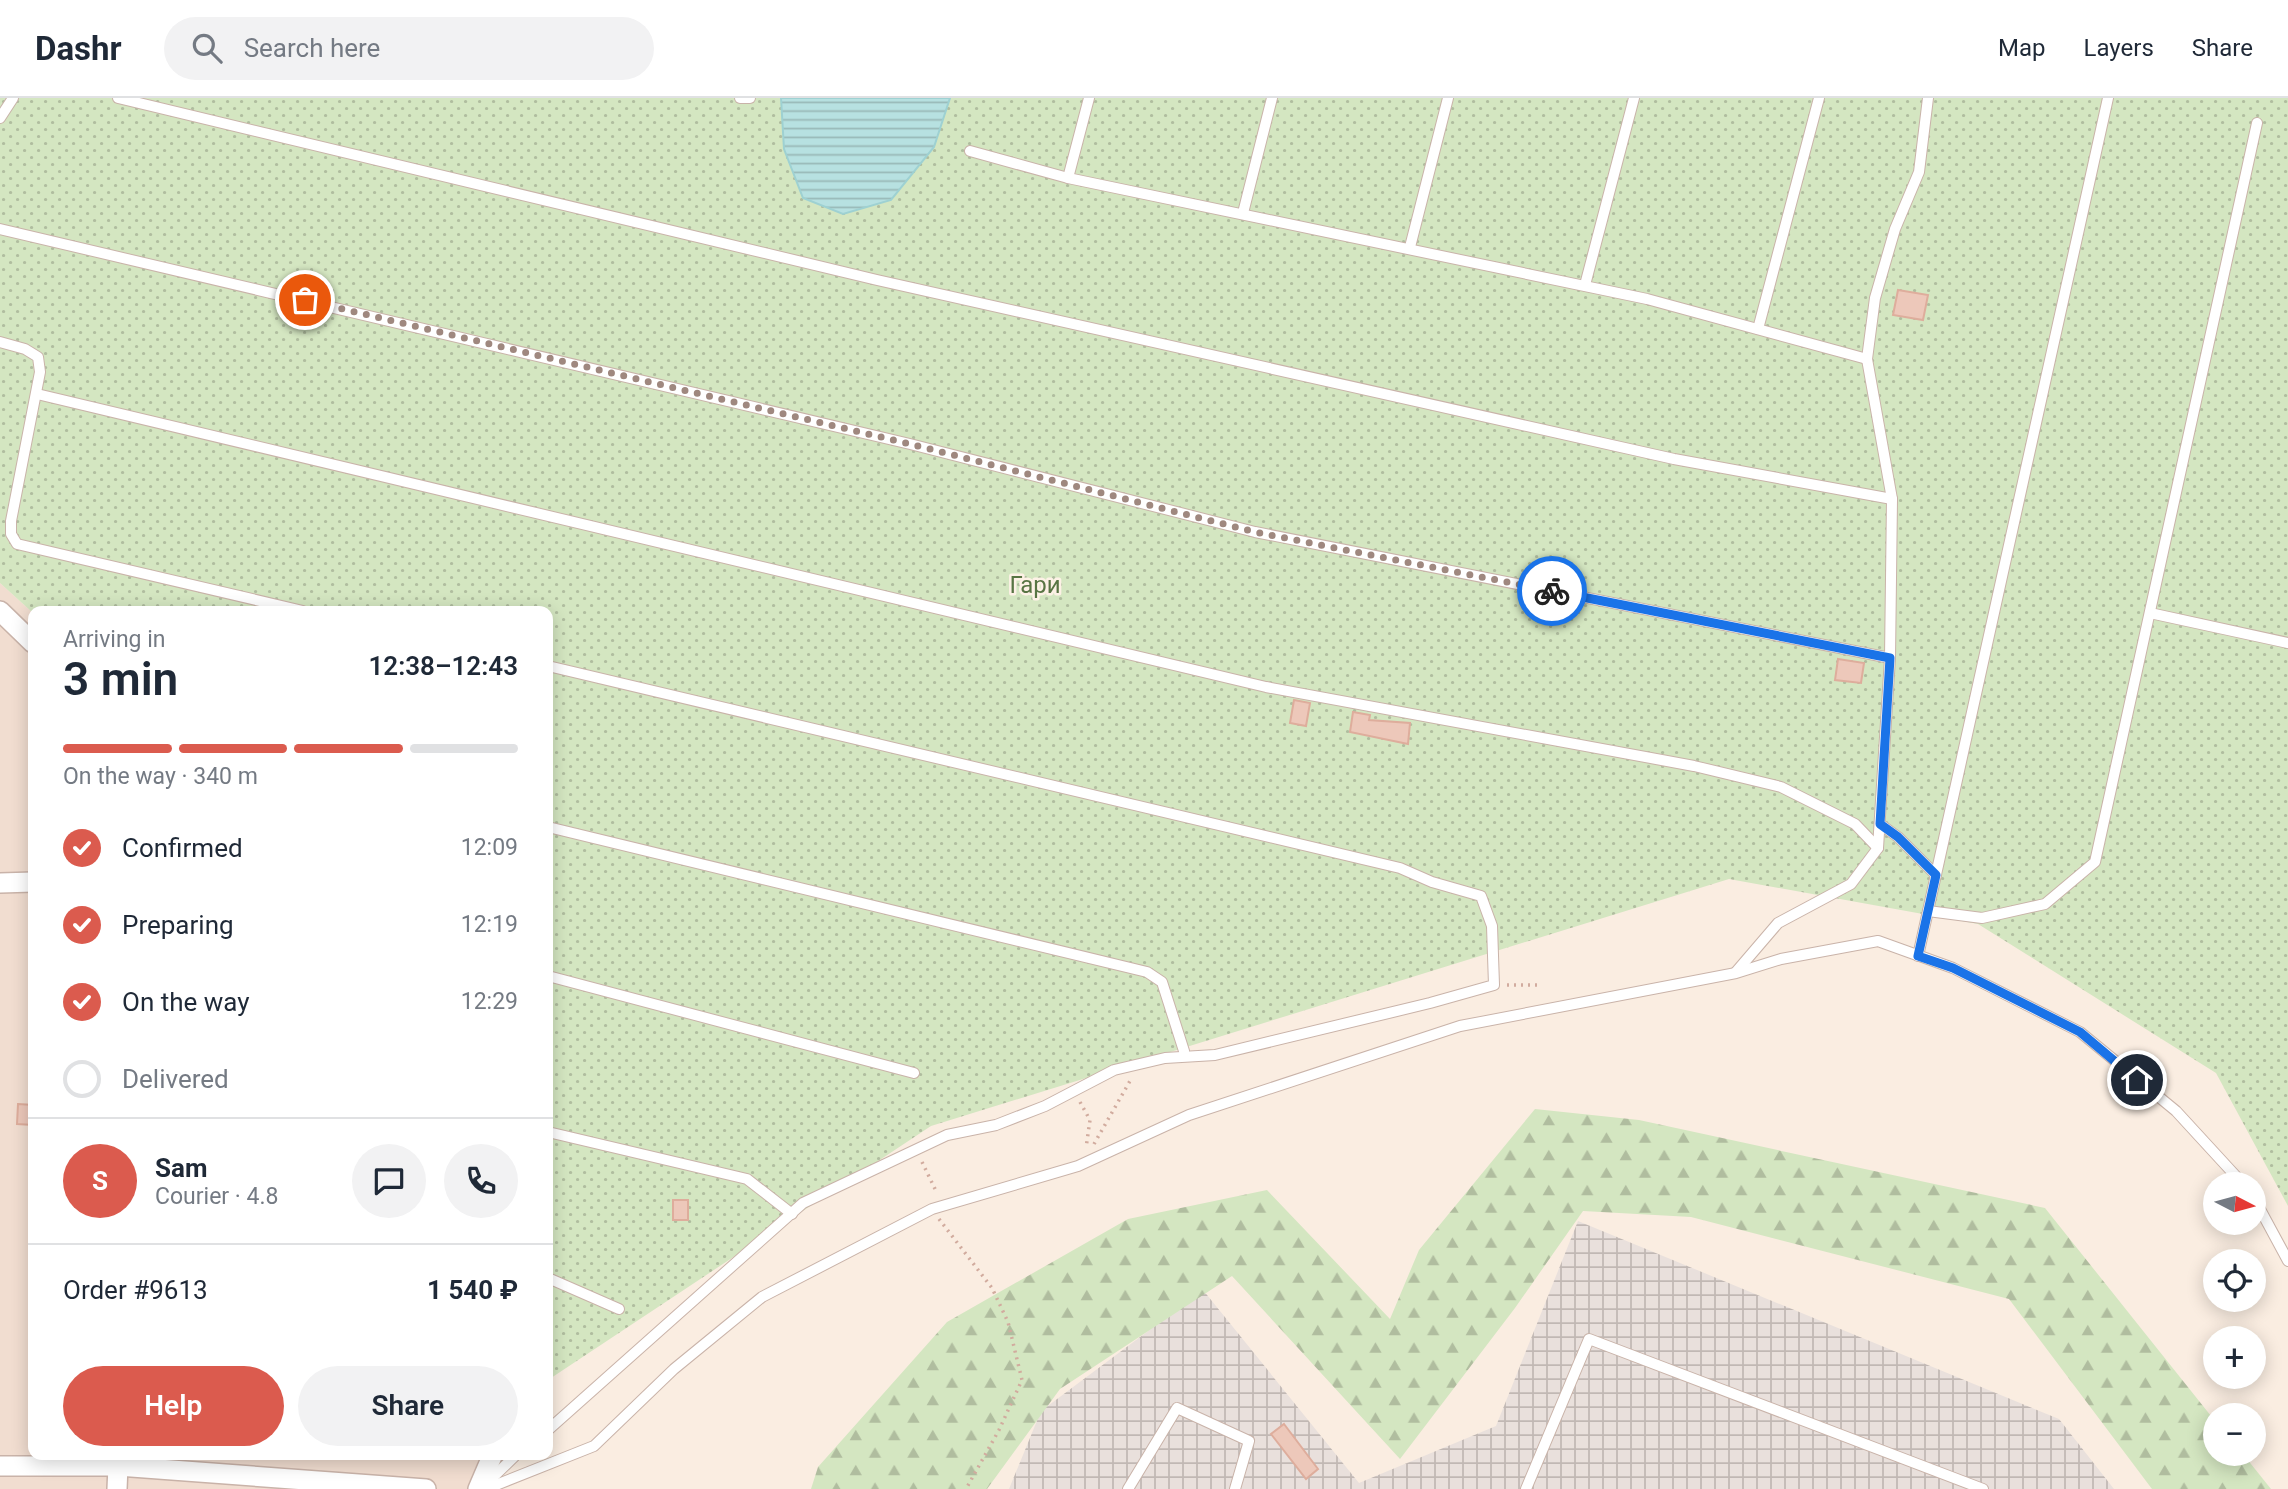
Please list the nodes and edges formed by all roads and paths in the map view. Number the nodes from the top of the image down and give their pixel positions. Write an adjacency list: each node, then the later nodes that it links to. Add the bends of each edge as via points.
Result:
1 (13, 98): 12 (lane)
2 (118, 98): 24 (lane, via 904,286 1674,459)
3 (740, 98): 4 (lane)
4 (750, 98)
5 (1088, 98): 15 (lane)
6 (1272, 98): 16 (lane)
7 (1448, 98): 18 (lane)
8 (1634, 98): 19 (lane)
9 (1819, 98): 20 (lane)
10 (1928, 98): 22 (lane, via 1919,172 1895,229 1875,298)
11 (2108, 98): 35 (lane)
12 (0, 118)
13 (2257, 123): 27 (lane)
14 (970, 151): 15 (lane)
15 (1068, 178): 16 (lane)
16 (1243, 213): 18 (lane)
17 (0, 229): 30 (lane, via 910,444 1255,532)
18 (1410, 247): 19 (lane)
19 (1585, 285): 20 (lane)
20 (1758, 329): 22 (lane)
21 (0, 342): 23 (lane, via 25,348 38,357)
22 (1867, 359): 24 (lane)
23 (37, 394): 25 (lane, via 11,521 17,544); 34 (lane, via 1266,687 1694,766 1781,787 1856,824)
24 (1892, 499): 30 (lane)
25 (282, 606)
26 (0, 611): 28 (street)
27 (2150, 613): 29 (lane); 38 (lane, via 2095,862 2045,904 1982,918)
28 (28, 638)
29 (2288, 643)
30 (1890, 658): 32 (lane)
31 (553, 667): 42 (lane, via 1400,867 1481,896 1492,926)
32 (1880, 824): 34 (lane); 35 (lane)
33 (553, 828): 44 (lane, via 1147,972 1162,982)
34 (1878, 848): 40 (lane, via 1851,884 1778,923)
35 (1936, 875): 38 (lane)
36 (28, 882): 37 (street)
37 (0, 883)
38 (1928, 911): 39 (lane)
39 (1918, 956): 40 (lane, via 1878,941 1781,959); 51 (lane, via 1953,968 2080,1032 2176,1111)
40 (1736, 973): 50 (lane, via 1460,1026 1189,1115)
41 (553, 977): 46 (lane)
42 (1494, 985): 43 (path); 45 (lane, via 1215,1055)
43 (1540, 985)
44 (1184, 1051)
45 (1140, 1064): 47 (lane, via 1114,1070); 50 (path)
46 (914, 1073)
47 (1059, 1099): 49 (lane, via 996,1125 947,1135); 50 (path, via 1080,1102 1090,1121)
48 (553, 1133): 54 (lane, via 747,1179)
49 (917, 1150): 52 (path); 54 (lane, via 846,1180)
50 (1083, 1164): 52 (lane)
51 (2232, 1172)
52 (943, 1206): 53 (lane)
53 (932, 1209): 68 (lane, via 762,1297 674,1369 594,1446); 69 (path, via 992,1288 1008,1322 1022,1380)
54 (792, 1214): 59 (lane)
55 (2266, 1220): 56 (lane)
56 (2288, 1261)
57 (553, 1280): 58 (lane)
58 (619, 1310)
59 (553, 1426)
60 (85, 1460): 63 (street); 64 (street)
61 (491, 1460): 67 (street)
62 (510, 1460): 67 (lane)
63 (0, 1466)
64 (118, 1466): 65 (street); 66 (street)
65 (117, 1489)
66 (426, 1489)
67 (479, 1489)
68 (486, 1489)
69 (966, 1489)
70 (1128, 1489): 71 (lane, via 1177,1408 1249,1441)
71 (1235, 1489)
72 (1526, 1489): 73 (lane, via 1589,1339)
73 (1983, 1489)

